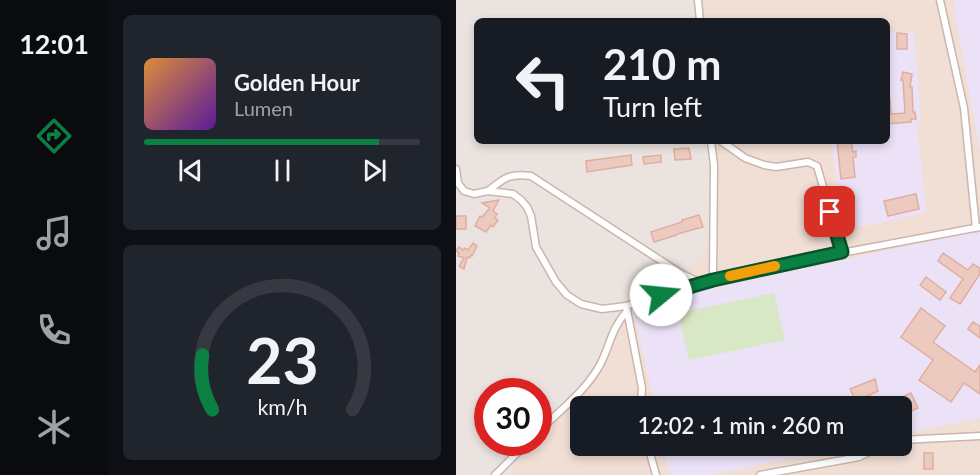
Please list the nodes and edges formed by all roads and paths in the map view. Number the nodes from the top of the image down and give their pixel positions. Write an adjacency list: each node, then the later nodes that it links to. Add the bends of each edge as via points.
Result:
1 (698, 0): 3 (street)
2 (940, 0): 8 (street, via 964,108)
3 (700, 18)
4 (711, 144): 10 (street)
5 (726, 144): 9 (street, via 745,158 764,165 808,162 817,166)
6 (456, 169): 7 (street, via 458,183 464,190 474,194)
7 (488, 191): 11 (street, via 505,178 531,176); 12 (street, via 513,194 527,207 536,247 567,295 581,304)
8 (978, 227): 9 (street)
9 (842, 252): 10 (street)
10 (713, 280): 11 (street)
11 (701, 283): 12 (street)
12 (627, 309): 13 (street); 14 (street, via 588,385)
13 (642, 396)
14 (552, 419)
15 (980, 436): 16 (street)
16 (912, 439)
17 (514, 456): 20 (street)
18 (651, 456): 21 (street)
19 (861, 456): 22 (street)
20 (495, 475)
21 (656, 475)
22 (760, 475)

